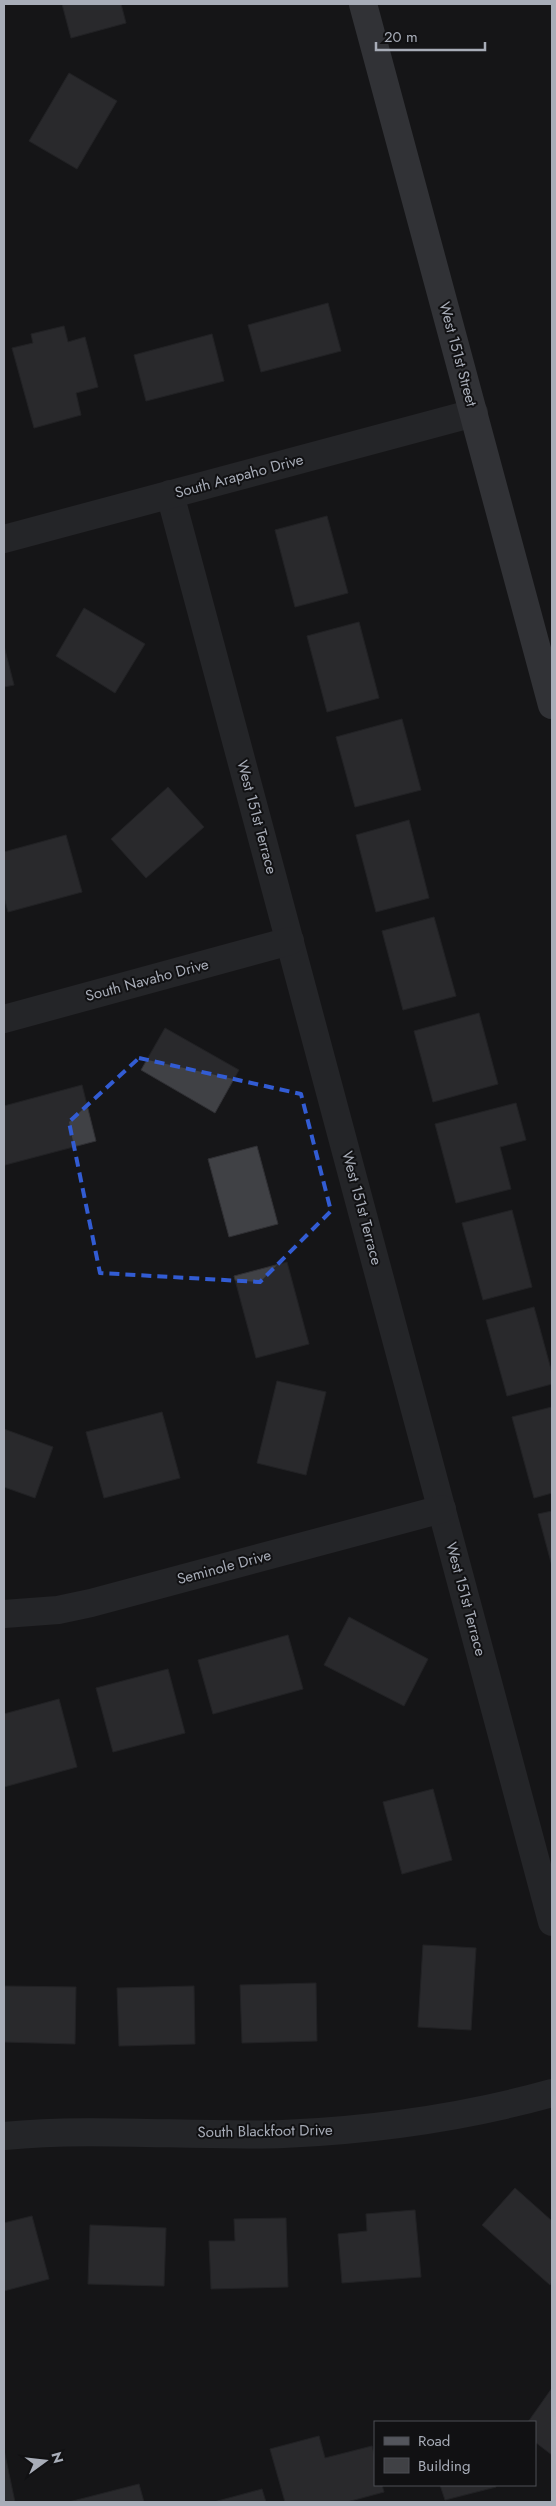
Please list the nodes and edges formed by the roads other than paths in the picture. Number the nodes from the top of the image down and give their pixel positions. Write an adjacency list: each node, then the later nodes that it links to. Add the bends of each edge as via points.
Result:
1 (363, 4): 2 (main road, West 151st Street)
2 (474, 413): 3 (street, South Arapaho Drive); 5 (main road, West 151st Street)
3 (170, 494): 4 (street, South Arapaho Drive); 6 (street, West 151st Terrace)
4 (4, 539)
5 (552, 705)
6 (290, 941): 7 (street, South Navaho Drive); 8 (street, West 151st Terrace)
7 (4, 1019)
8 (442, 1508): 9 (street, Seminole Drive, via 91,1603 58,1610); 10 (street, West 151st Terrace)
9 (4, 1614)
10 (552, 1922)
11 (552, 2093): 12 (street, South Blackfoot Drive, via 452,2116 331,2131 282,2134 50,2132)
12 (4, 2136)

